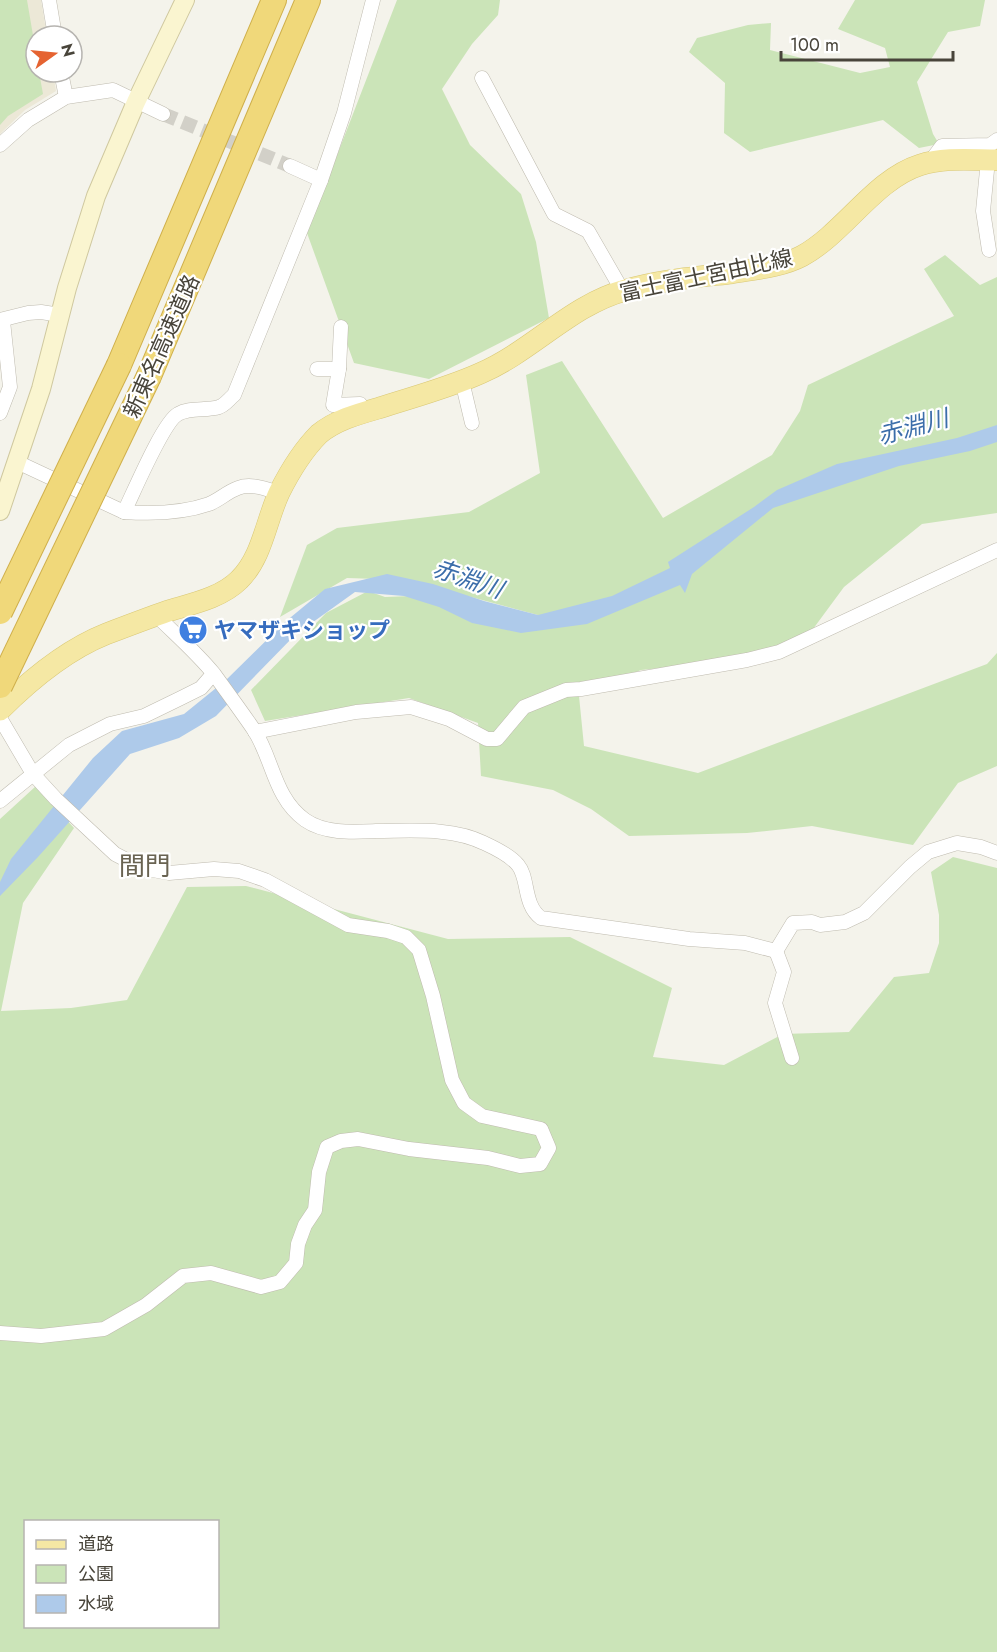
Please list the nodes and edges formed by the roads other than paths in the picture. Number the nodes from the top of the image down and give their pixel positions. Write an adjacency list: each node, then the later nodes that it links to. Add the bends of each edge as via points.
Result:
1 (49, 0): 6 (street)
2 (184, 0): 10 (street)
3 (274, 0): 34 (highway, 新東名高速道路, bridge, via 119,364)
4 (308, 0): 37 (highway, 新東名高速道路, bridge, via 149,376)
5 (374, 0): 17 (street, via 344,113)
6 (53, 24)
7 (482, 78): 19 (street, via 554,214 588,231)
8 (63, 84): 9 (street)
9 (66, 97): 10 (street, via 113,90); 13 (street, via 28,120)
10 (136, 102): 11 (street); 20 (street, via 96,196)
11 (163, 114)
12 (997, 140): 15 (street, via 990,146 942,146)
13 (0, 145)
14 (993, 160): 15 (main road, 富士富士宮由比線); 18 (street, via 983,211)
15 (930, 162): 19 (main road, 富士富士宮由比線, via 891,180 826,240 801,256 769,266)
16 (290, 166): 17 (street)
17 (321, 180): 32 (street, via 234,396 221,406 176,414 165,428)
18 (989, 250)
19 (622, 290): 25 (main road, 富士富士宮由比線, via 591,304 497,365)
20 (60, 315): 21 (street, via 28,313); 29 (street)
21 (1, 321): 27 (street, via 10,387)
22 (341, 327): 24 (street)
23 (317, 369): 24 (street)
24 (339, 369): 26 (street, via 333,405 360,405)
25 (462, 381): 26 (main road, 富士富士宮由比線); 28 (street)
26 (365, 412): 30 (main road, 富士富士宮由比線, via 343,419 321,433 299,459)
27 (0, 413)
28 (472, 423)
29 (17, 462): 31 (street); 32 (street)
30 (279, 493): 32 (street, via 255,486 239,487 210,504 181,510); 35 (main road, 富士富士宮由比線, via 253,560 239,580 207,598)
31 (0, 511)
32 (124, 512)
33 (997, 550): 40 (street, via 779,652 566,690 524,707 497,739 487,739 449,719 411,707 356,712)
34 (0, 612)
35 (156, 615): 36 (street); 38 (main road, 富士富士宮由比線, via 76,649 38,675)
36 (216, 678): 40 (street); 41 (street, via 144,716 110,724 69,745)
37 (0, 686)
38 (0, 710)
39 (0, 718): 41 (street)
40 (255, 732): 44 (street, via 279,789 307,821 349,832 453,832 482,842 520,866 533,912 541,918 745,943)
41 (33, 774): 42 (street); 46 (street, via 115,854 142,868 169,873 239,871 265,880 348,925 406,937 418,950 452,1080 464,1103 482,1116 541,1129 549,1148 540,1164 520,1166 358,1139 341,1141 327,1147 319,1172 315,1210 298,1244 296,1263 280,1282 261,1287 211,1273 183,1276 147,1305 104,1329 41,1336)
42 (0, 801)
43 (997, 853): 44 (street, via 957,843 928,852 864,913 845,922 793,923)
44 (776, 951): 45 (street, via 784,972 775,1004)
45 (792, 1058)
46 (0, 1333)

